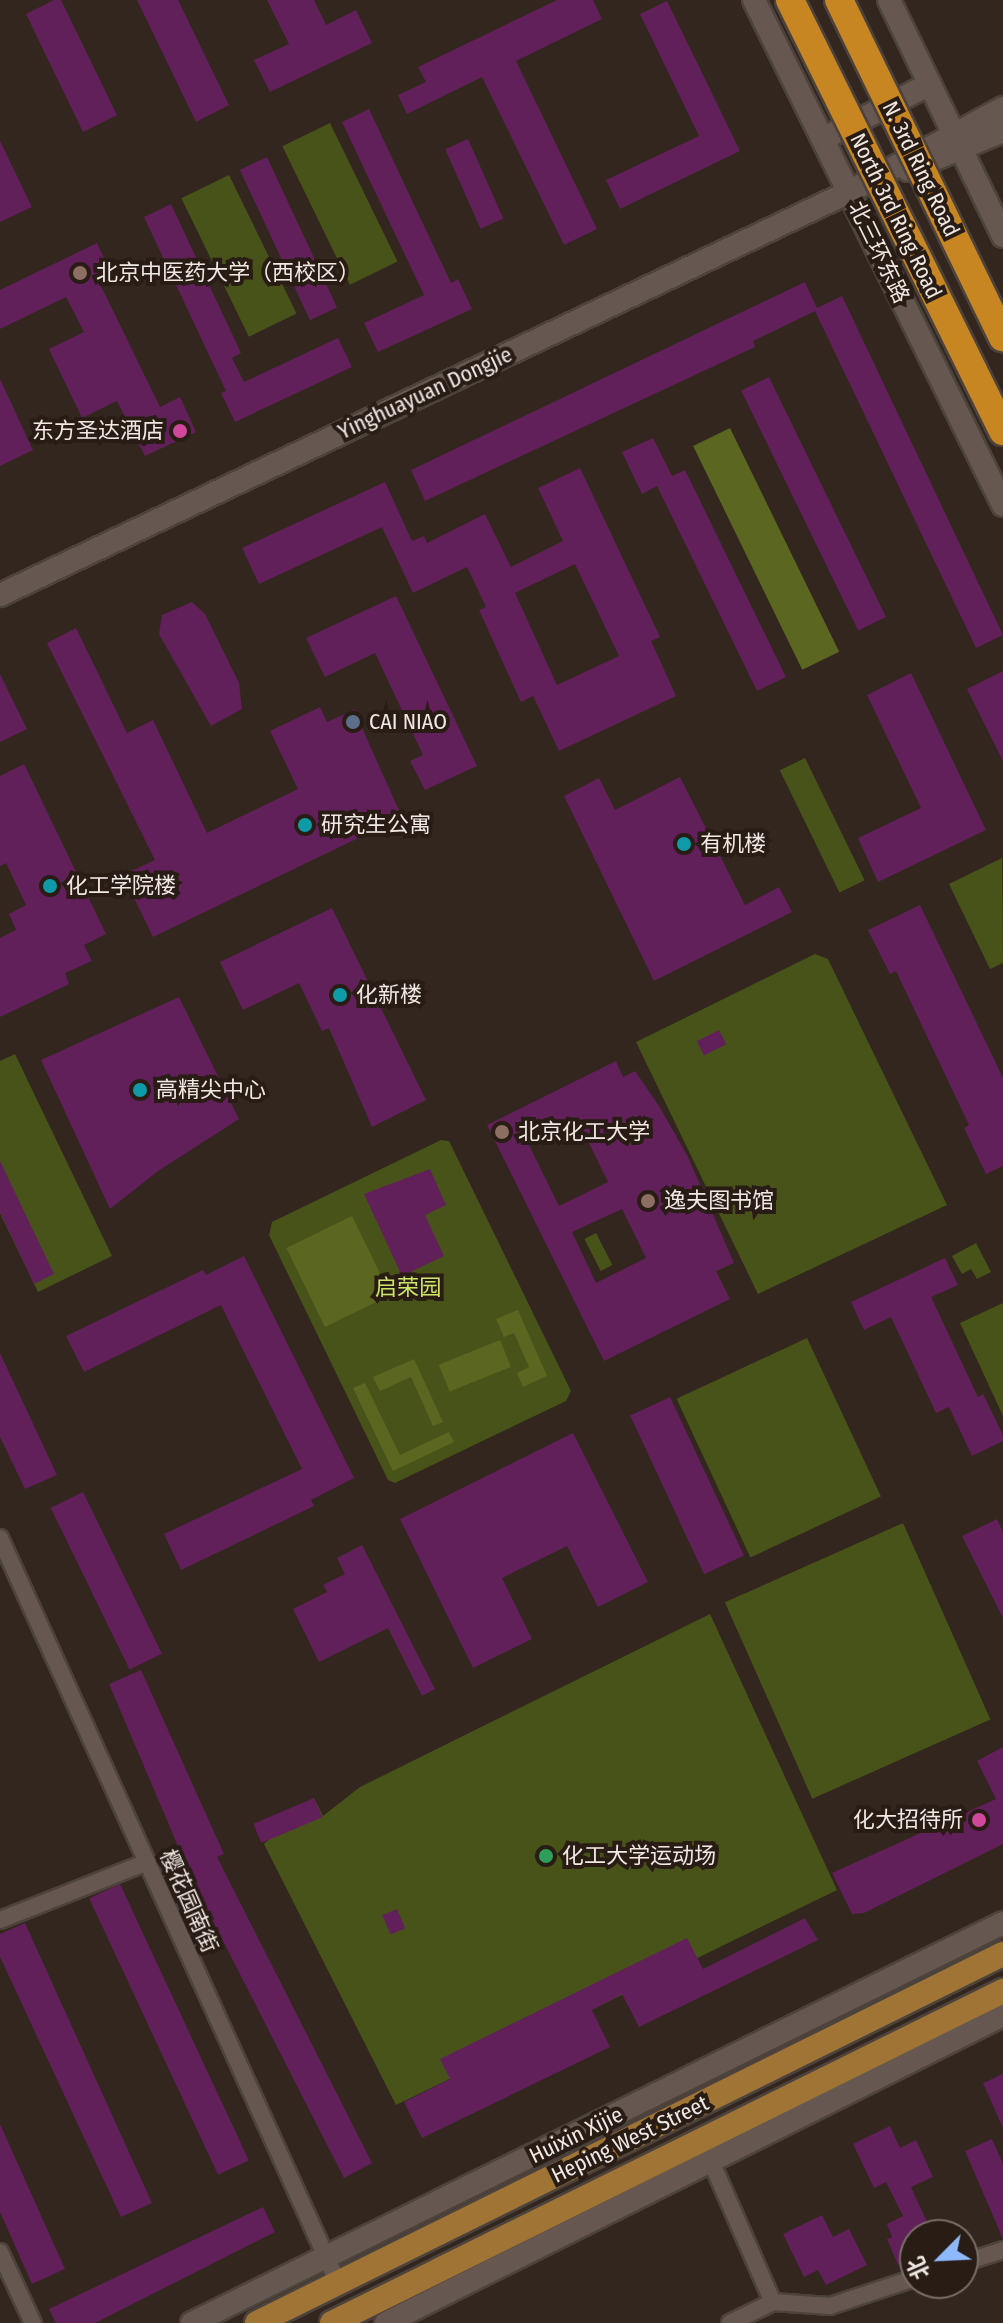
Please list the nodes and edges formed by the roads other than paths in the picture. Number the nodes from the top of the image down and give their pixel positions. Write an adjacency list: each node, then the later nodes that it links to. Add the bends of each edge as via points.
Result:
1 (754, 0): 8 (street, 北三环东路)
2 (790, 0): 13 (highway, North 3rd Ring Road, bridge)
3 (839, 0): 12 (highway, N. 3rd Ring Road, bridge)
4 (889, 0): 5 (street)
5 (930, 84): 8 (street); 9 (street)
6 (1003, 108): 9 (street)
7 (1003, 131): 9 (street)
8 (823, 139): 10 (street, 北三环东路)
9 (957, 141): 10 (street, Yinghuayuan Dongjie); 11 (street)
10 (849, 192): 14 (street, 北三环东路); 15 (street, Yinghuayuan Dongjie)
11 (1003, 236)
12 (1003, 337)
13 (1003, 431)
14 (1003, 505)
15 (0, 595)
16 (0, 1538): 17 (street, 樱花园南街)
17 (147, 1862): 18 (street); 26 (street, 樱花园南街)
18 (0, 1920)
19 (1003, 1923): 26 (street, Huixin Xijie)
20 (1003, 1954): 28 (main road, Heping West Street)
21 (1003, 1991): 23 (main road, Heping West Street)
22 (1003, 2015): 23 (street)
23 (707, 2151): 30 (street); 34 (main road, Heping West Street); 35 (street)
24 (1003, 2250): 27 (street)
25 (0, 2252): 31 (street)
26 (325, 2256): 28 (street, 樱花园南街); 32 (street, Huixin Xijie)
27 (979, 2258)
28 (338, 2283): 33 (main road, Heping West Street)
29 (899, 2283): 30 (street, via 830,2306)
30 (773, 2302): 36 (street)
31 (33, 2323)
32 (192, 2323)
33 (257, 2323)
34 (332, 2323)
35 (386, 2323)
36 (730, 2323)

